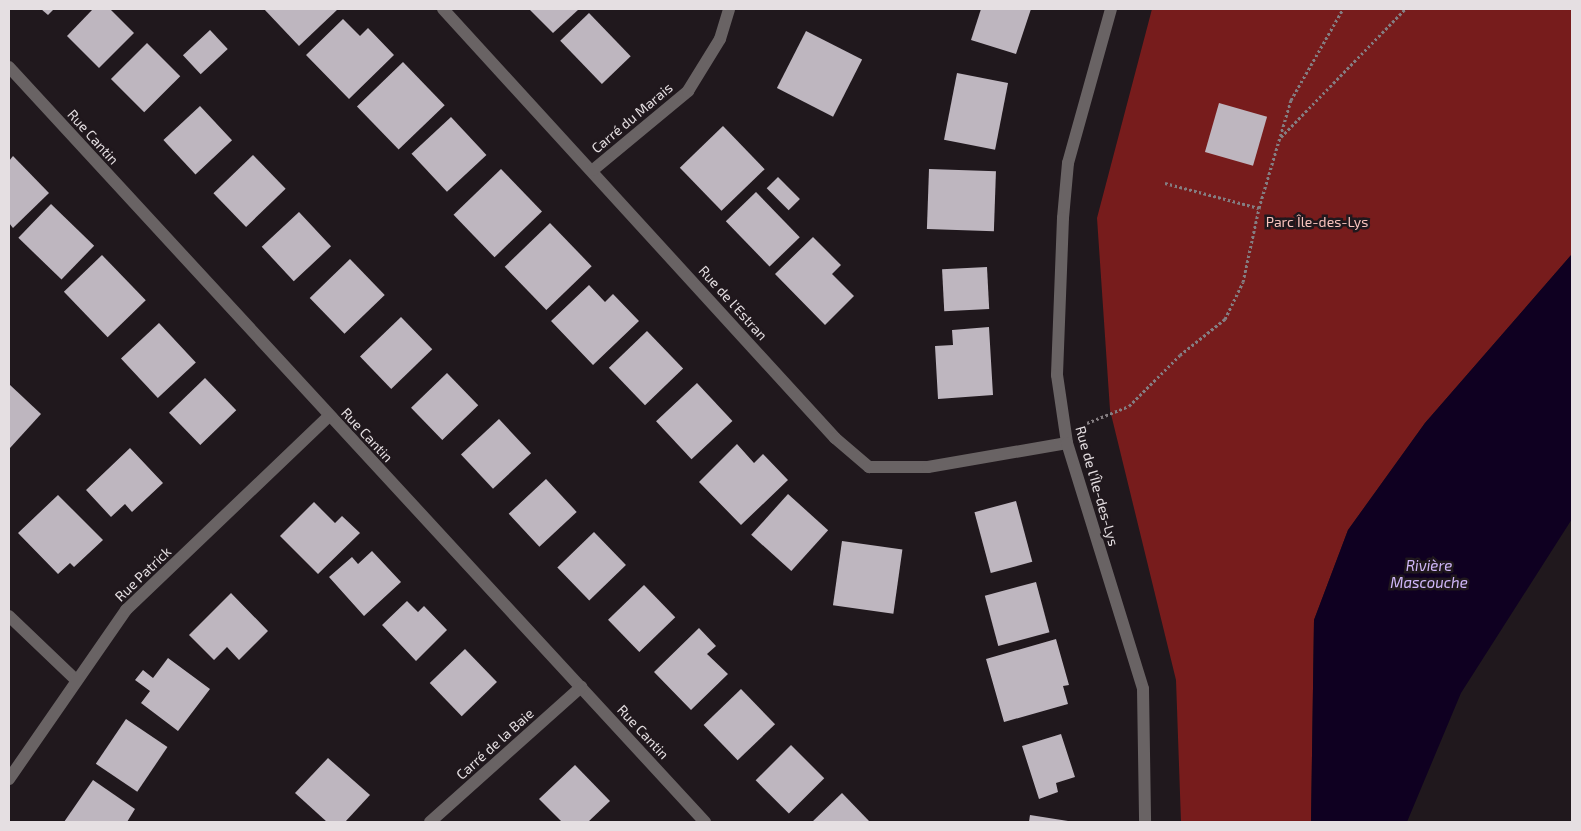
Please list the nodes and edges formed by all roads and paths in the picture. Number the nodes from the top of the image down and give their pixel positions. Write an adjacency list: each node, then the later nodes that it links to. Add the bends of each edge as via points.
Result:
1 (443, 9): 8 (street, Rue de l'Estran)
2 (730, 9): 8 (street, Carré du Marais, via 720,39 688,91)
3 (1110, 9): 12 (street, Rue de l'Île-des-Lys, via 1068,163 1058,375)
4 (1343, 9): 7 (path, via 1291,100)
5 (1405, 9): 7 (path)
6 (9, 67): 11 (street, Rue Cantin)
7 (1280, 138): 10 (path)
8 (593, 170): 12 (street, Rue de l'Estran, via 828,430 869,467 928,467)
9 (1165, 183): 10 (path)
10 (1259, 208): 12 (path, via 1244,282 1225,319 1180,355 1129,406)
11 (329, 416): 14 (street, Rue Patrick, via 126,610); 15 (street, Rue Cantin)
12 (1066, 438): 19 (street, Rue de l'Île-des-Lys, via 1143,690)
13 (9, 616): 14 (street)
14 (76, 680): 16 (street, Rue Patrick)
15 (581, 687): 17 (street, Carré de la Baie); 18 (street, Rue Cantin)
16 (9, 779)
17 (430, 822)
18 (705, 822)
19 (1145, 822)

